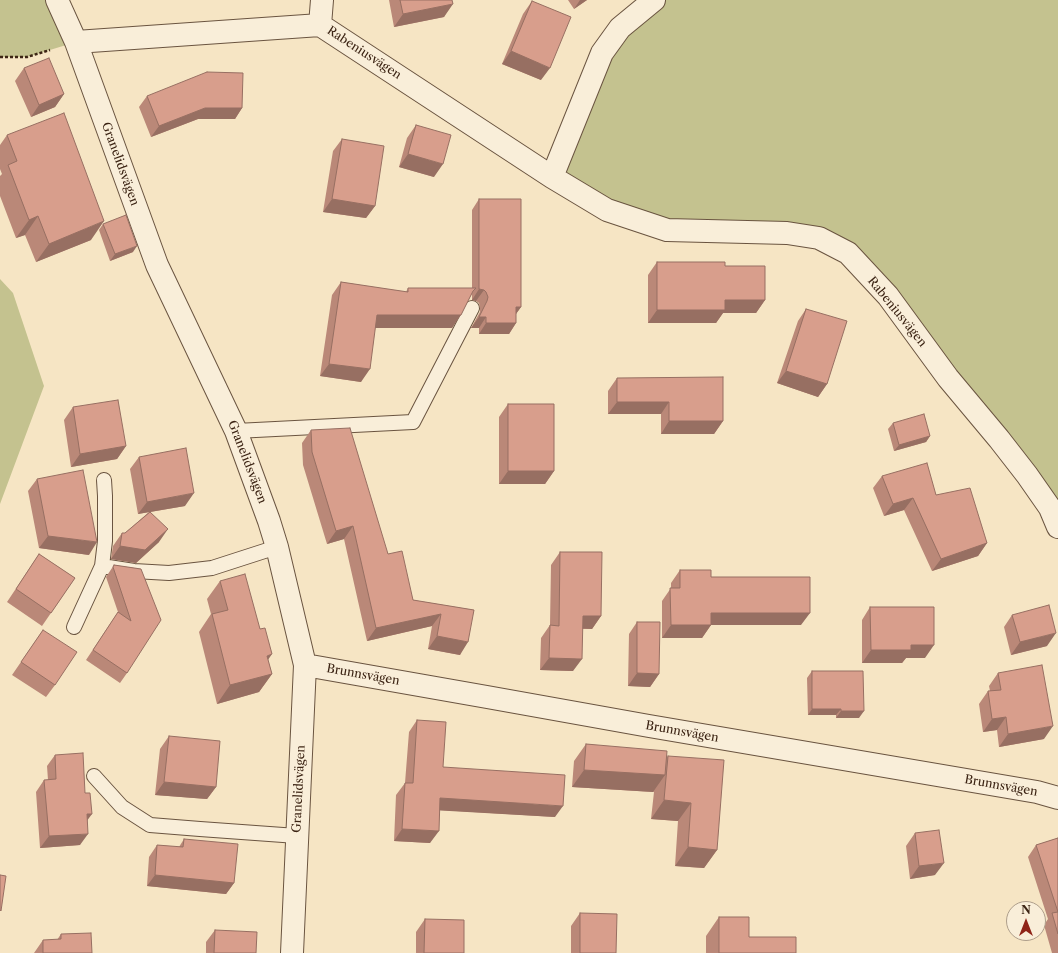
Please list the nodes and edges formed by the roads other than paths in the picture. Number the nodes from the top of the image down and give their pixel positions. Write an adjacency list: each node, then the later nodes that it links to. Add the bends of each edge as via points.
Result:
1 (57, 0): 5 (street, Granelidsvägen)
2 (322, 0): 4 (street)
3 (654, 0): 6 (street, via 620,28 602,53)
4 (320, 25): 5 (street, Rabeniusvägen); 6 (street, Rabeniusvägen)
5 (76, 42): 8 (street, Granelidsvägen, via 157,265)
6 (552, 177): 10 (street, Rabeniusvägen, via 606,210 666,230 786,233 818,238 848,253 888,296 948,378 1027,475 1050,508)
7 (472, 308): 8 (lane, via 413,422)
8 (236, 431): 11 (street, Granelidsvägen)
9 (104, 480): 12 (lane, via 105,541)
10 (1058, 526)
11 (277, 547): 12 (lane, via 212,568 169,573); 14 (street, Granelidsvägen)
12 (102, 566): 13 (lane)
13 (74, 627)
14 (305, 665): 16 (street, Brunnsvägen, via 1030,790); 17 (street, Granelidsvägen)
15 (94, 776): 17 (lane, via 122,807 150,825)
16 (1058, 798)
17 (297, 836): 18 (street, Granelidsvägen)
18 (292, 953)

